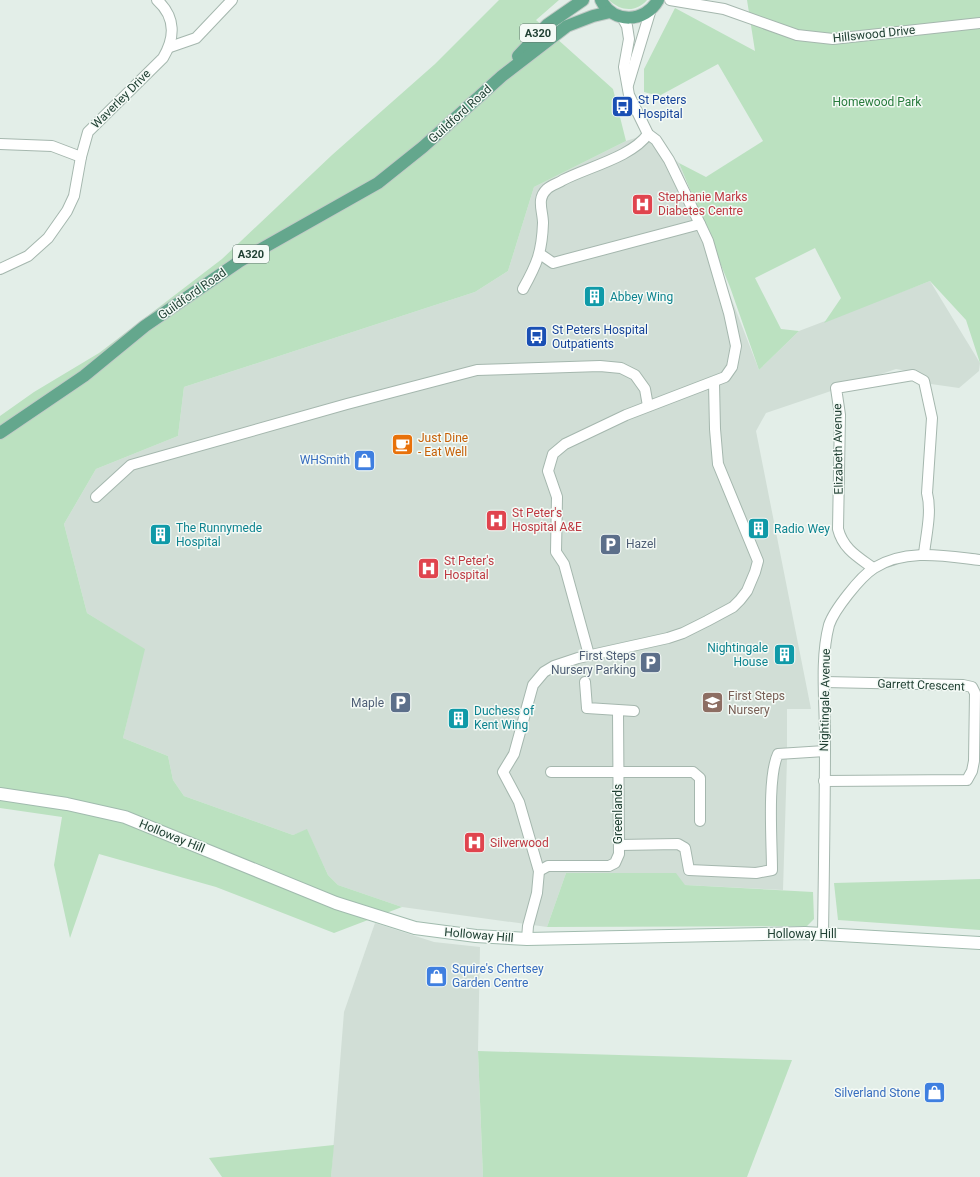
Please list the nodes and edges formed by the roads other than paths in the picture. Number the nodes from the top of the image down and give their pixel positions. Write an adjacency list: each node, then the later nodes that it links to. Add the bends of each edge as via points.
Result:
1 (157, 0): 12 (street, Waverley Drive, via 164,6 173,28)
2 (232, 0): 12 (street, via 196,38)
3 (583, 0): 13 (main road, Guildford Road / A320, via 537,34)
4 (601, 0): 9 (main road)
5 (670, 0): 8 (street, Hillswood Drive)
6 (711, 0): 8 (street, Hillswood Drive)
7 (655, 4): 10 (main road, via 635,17); 14 (street)
8 (724, 9): 11 (street, Hillswood Drive, via 797,35 833,39)
9 (610, 12): 10 (main road); 13 (main road, Guildford Road / A320, via 567,26)
10 (622, 17): 14 (street, via 627,26 629,39 624,67)
11 (980, 23)
12 (170, 47): 17 (street, Waverley Drive, via 163,58 88,132)
13 (502, 76): 24 (main road, Guildford Road / A320, via 378,183 240,261 145,326 84,376)
14 (628, 85): 15 (street, via 631,100)
15 (648, 134): 18 (street, via 656,140 669,160); 19 (street, via 643,141 618,156 547,189 540,201 543,222)
16 (0, 144): 17 (street, via 52,146)
17 (81, 157): 20 (street, Waverley Drive, via 74,196 60,222 48,238 28,256)
18 (700, 224): 19 (street, via 553,263); 22 (street, via 730,313 736,346 732,367 725,377)
19 (540, 254): 21 (street, via 536,267)
20 (0, 269)
21 (523, 289)
22 (714, 383): 23 (street); 29 (street, via 718,464 758,561 756,572 747,591 733,607 683,633)
23 (648, 406): 25 (street, via 645,389 635,375 621,368 600,366 477,370 131,465); 29 (street, via 565,444 553,454 548,471 557,498 556,552 564,564)
24 (0, 433)
25 (96, 497)
26 (924, 554): 27 (street, Nightingale Avenue); 28 (street, Nightingale Avenue, via 898,559); 28 (street, Elizabeth Avenue, via 928,522 927,478 932,418 924,381 912,375 836,388 840,415 838,530 849,551)
27 (980, 560)
28 (873, 568): 31 (street, Nightingale Avenue, via 849,594 830,623 823,664)
29 (589, 655): 41 (street, via 554,666 538,677 528,700 514,754 503,772 519,802)
30 (585, 682): 32 (street, via 587,708)
31 (825, 682): 34 (street, Nightingale Avenue); 37 (street, Garrett Crescent, via 963,684 972,687 975,693 974,761 967,780)
32 (618, 711): 33 (street); 35 (street, Greenlands)
33 (634, 711)
34 (825, 751): 37 (street, Nightingale Avenue); 40 (street, via 778,754 775,760 772,779 772,870 689,870 685,848 678,844)
35 (618, 771): 36 (street); 39 (street, via 693,772 700,778); 40 (street, Greenlands)
36 (551, 772)
37 (824, 781): 42 (street, Nightingale Avenue)
38 (0, 794): 43 (main road, Holloway Hill, via 67,804 125,818 336,903 404,925 440,932)
39 (700, 821)
40 (619, 845): 41 (street, Greenlands, via 619,854 615,862 609,866 548,866)
41 (539, 871): 43 (street)
42 (823, 934): 43 (main road, Holloway Hill); 44 (main road, Holloway Hill)
43 (527, 939)
44 (980, 943)

